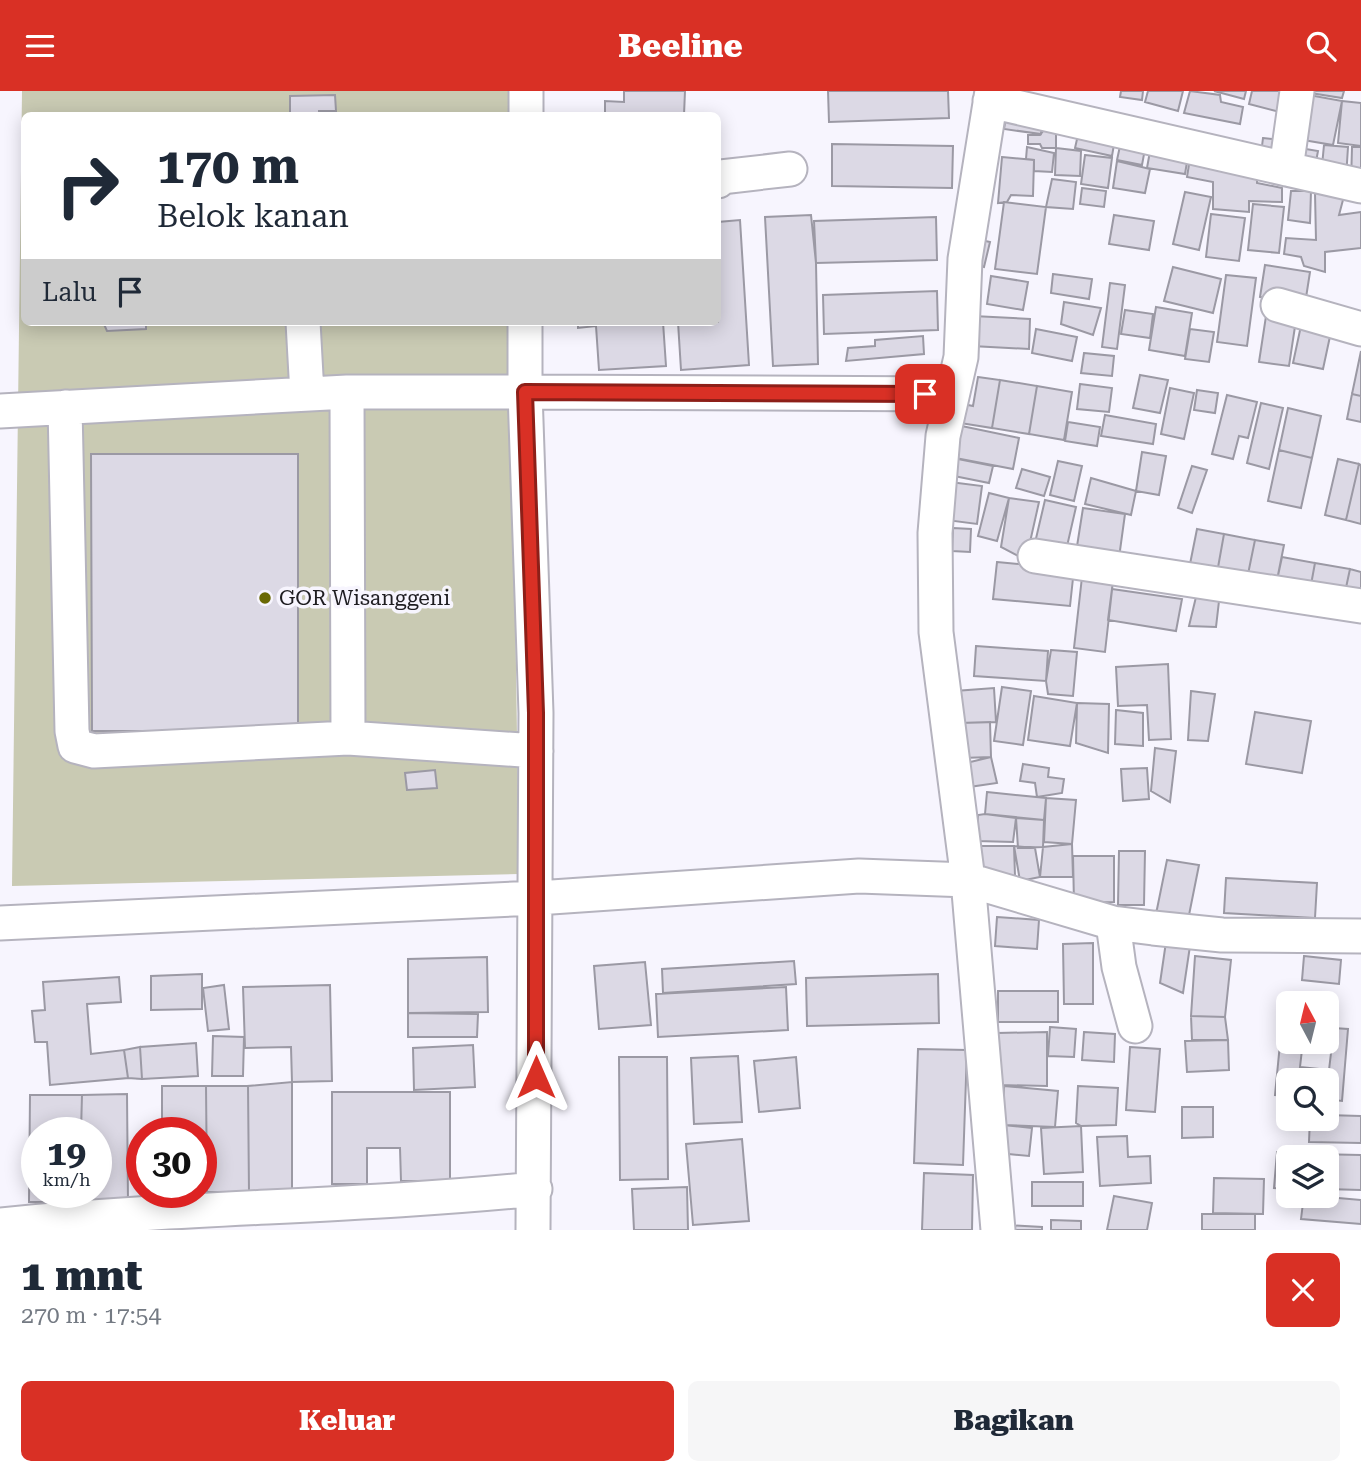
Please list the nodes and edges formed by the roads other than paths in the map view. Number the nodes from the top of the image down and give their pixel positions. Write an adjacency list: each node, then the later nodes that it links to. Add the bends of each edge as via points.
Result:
1 (526, 91): 4 (street)
2 (1297, 91): 6 (street)
3 (991, 96): 6 (street); 16 (street, via 965,259 961,358)
4 (526, 112)
5 (790, 169): 7 (street)
6 (1286, 169): 8 (street)
7 (721, 177)
8 (1361, 186)
9 (1278, 305): 12 (street)
10 (303, 326): 15 (street)
11 (525, 326): 14 (street)
12 (1361, 329)
13 (347, 392): 14 (street); 15 (street); 21 (street)
14 (525, 392): 16 (street); 22 (street)
15 (307, 394): 17 (street)
16 (952, 394): 23 (street, via 937,494 936,632)
17 (65, 407): 18 (street); 21 (street, via 75,746 94,751)
18 (0, 411)
19 (1035, 556): 20 (street)
20 (1361, 606)
21 (348, 738): 22 (street)
22 (536, 751): 24 (street)
23 (968, 880): 24 (street, via 859,876); 26 (street); 32 (street)
24 (537, 898): 25 (street); 29 (street)
25 (0, 923)
26 (1113, 923): 27 (street, via 1222,935); 28 (street)
27 (1361, 936)
28 (1135, 1026)
29 (535, 1189): 30 (street, via 426,1200 123,1213); 31 (street)
30 (0, 1225)
31 (533, 1230)
32 (998, 1230)

